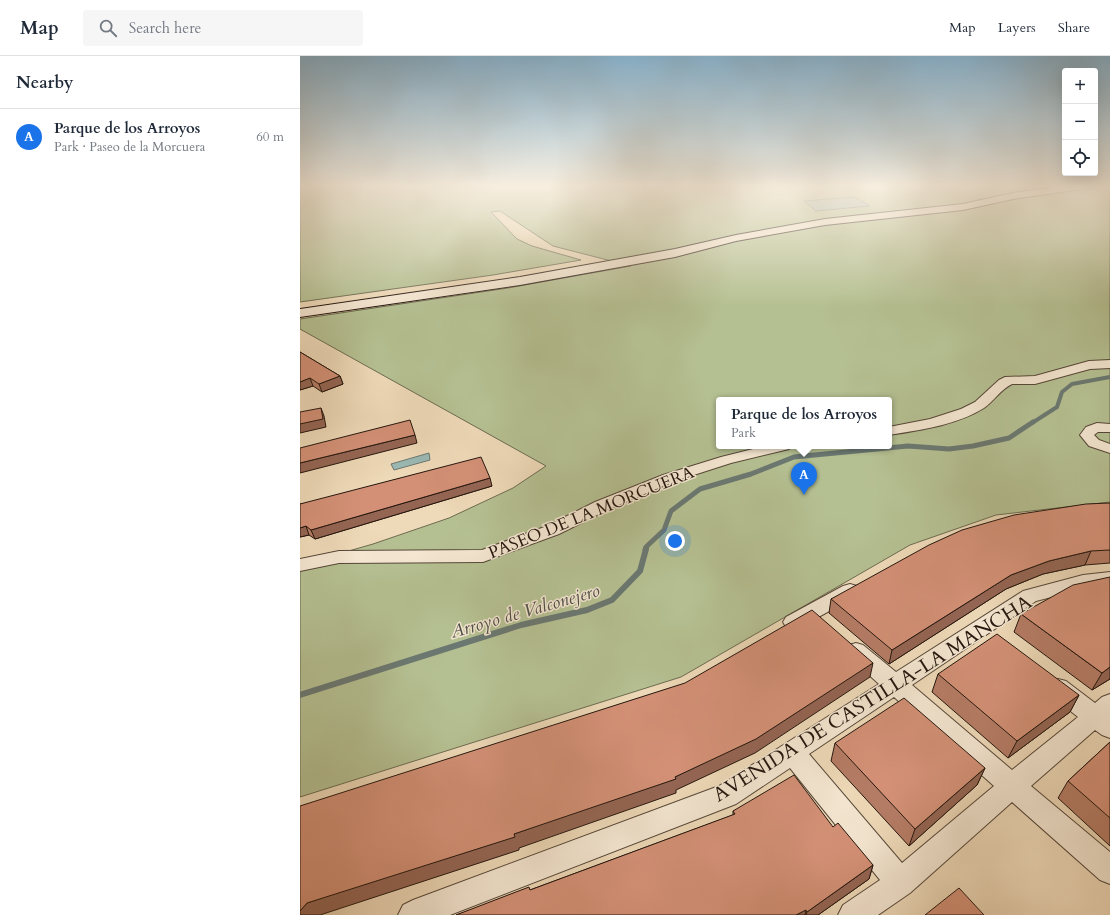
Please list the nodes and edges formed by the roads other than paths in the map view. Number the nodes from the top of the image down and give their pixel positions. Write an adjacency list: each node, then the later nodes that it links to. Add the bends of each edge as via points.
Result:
1 (778, 226): 3 (street, via 619,260)
2 (802, 226): 4 (street, via 736,238 675,253 520,281)
3 (300, 309)
4 (300, 313)
5 (1110, 364): 7 (street, via 1089,365 1035,380 1010,380 977,407 953,416)
6 (1110, 428): 9 (street, via 1091,429 1087,435 1094,443)
7 (892, 431)
8 (772, 449): 10 (street, PASEO DE LA MORCUERA, via 669,478 601,506 553,530 483,556 339,557)
9 (1110, 449)
10 (300, 565)
11 (1110, 579): 16 (street, AVENIDA DE CASTILLA-LA MANCHA, via 1083,582 1030,596 990,635)
12 (864, 583): 13 (street)
13 (811, 612): 14 (street); 16 (street)
14 (777, 631)
15 (1041, 674): 17 (street)
16 (895, 684): 18 (street, AVENIDA DE CASTILLA-LA MANCHA); 19 (street)
17 (1105, 716): 19 (street)
18 (792, 752): 21 (street); 22 (street, AVENIDA DE CASTILLA-LA MANCHA, via 727,795)
19 (1012, 786): 20 (street); 21 (street)
20 (1110, 870)
21 (900, 883): 23 (street)
22 (413, 915)
23 (853, 915)

